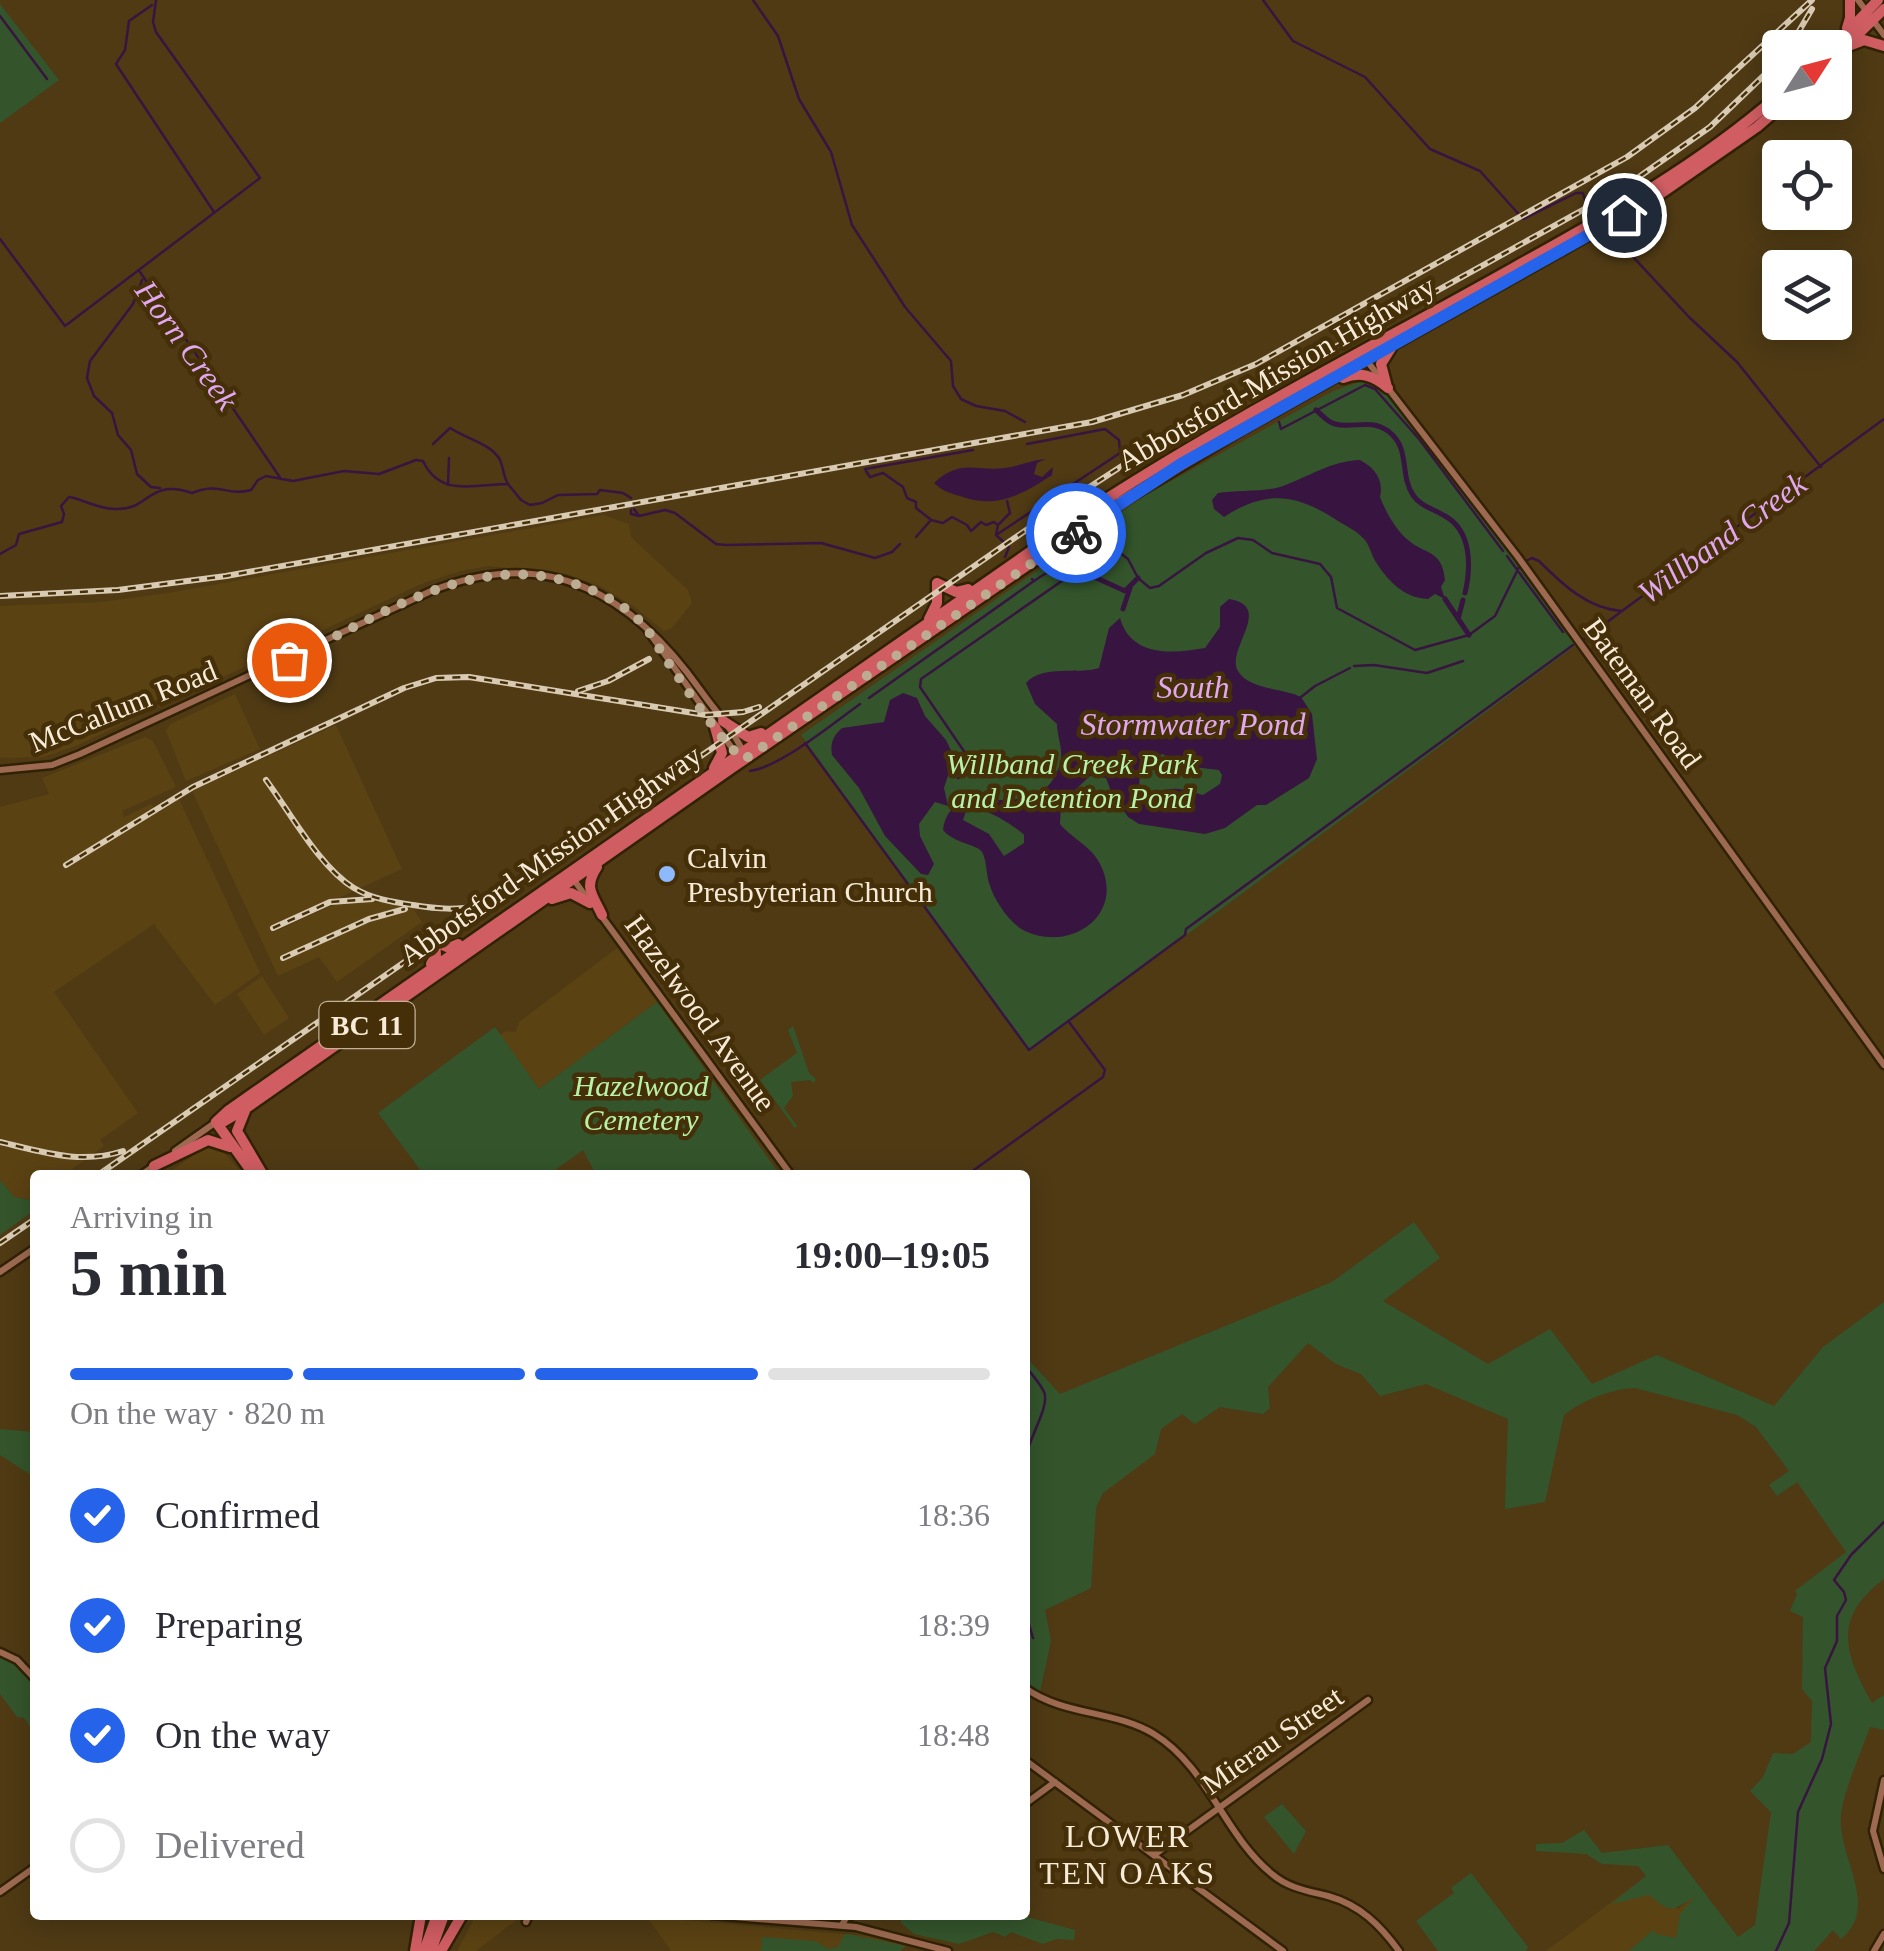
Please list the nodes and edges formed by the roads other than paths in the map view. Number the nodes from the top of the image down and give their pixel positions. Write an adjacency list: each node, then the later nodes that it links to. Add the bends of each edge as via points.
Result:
1 (1850, 0): 6 (highway)
2 (1858, 0): 5 (street)
3 (1878, 0): 5 (highway)
4 (1884, 8): 5 (highway)
5 (1870, 16): 7 (highway); 8 (street)
6 (1846, 30)
7 (1852, 33)
8 (1884, 34)
9 (1852, 42): 10 (highway)
10 (1884, 46)
11 (1762, 110): 14 (highway, Abbotsford-Mission Highway / BC 11, via 1652,190)
12 (1765, 120): 13 (highway, Abbotsford-Mission Highway / BC 11, via 1656,197)
13 (1396, 344): 14 (highway, Abbotsford-Mission Highway / BC 11); 15 (highway, via 1381,364)
14 (1364, 356): 15 (street, Bateman Road); 16 (highway, Abbotsford-Mission Highway / BC 11); 17 (highway, Abbotsford-Mission Highway / BC 11, via 1154,468)
15 (1388, 388): 16 (highway, via 1370,376 1348,376); 31 (street, Bateman Road)
16 (1240, 430): 19 (highway, Abbotsford-Mission Highway / BC 11, via 1118,498)
17 (1016, 560): 18 (highway, Abbotsford-Mission Highway / BC 11); 18 (highway, via 964,592 936,583 936,608)
18 (919, 629): 19 (highway, Abbotsford-Mission Highway / BC 11)
19 (842, 687): 20 (highway, via 753,737); 21 (highway, Abbotsford-Mission Highway / BC 11)
20 (719, 724): 21 (street, McCallum Road); 22 (street, McCallum Road, via 644,626 608,598 528,573 465,579 431,591 52,766); 23 (highway, via 722,753)
21 (742, 755): 23 (highway, Abbotsford-Mission Highway / BC 11); 24 (highway, Abbotsford-Mission Highway / BC 11)
22 (0, 770)
23 (707, 776): 25 (highway, Abbotsford-Mission Highway / BC 11)
24 (602, 860): 26 (highway, Abbotsford-Mission Highway / BC 11); 29 (highway, via 588,888)
25 (578, 867): 26 (highway); 27 (highway, Abbotsford-Mission Highway / BC 11)
26 (574, 880): 27 (highway, Abbotsford-Mission Highway / BC 11); 28 (street, Hazelwood Avenue)
27 (540, 898): 28 (highway, via 571,894); 30 (highway, Abbotsford-Mission Highway / BC 11); 30 (highway, via 516,904 453,946 435,942 434,961); 32 (highway, Abbotsford-Mission Highway / BC 11)
28 (590, 903): 29 (street, Hazelwood Avenue)
29 (602, 915): 40 (street, Hazelwood Avenue)
30 (416, 978): 33 (highway, Abbotsford-Mission Highway / BC 11)
31 (1884, 1065)
32 (246, 1109): 33 (highway, Abbotsford-Mission Highway / BC 11); 39 (highway, via 237,1131)
33 (217, 1123): 34 (street); 36 (highway); 38 (highway)
34 (154, 1166): 35 (street); 37 (highway, via 211,1140 232,1148)
35 (148, 1170)
36 (250, 1170)
37 (250, 1170)
38 (259, 1170)
39 (260, 1170)
40 (787, 1170)
41 (30, 1251): 42 (street)
42 (0, 1272)
43 (0, 1652): 44 (street)
44 (30, 1674)
45 (1030, 1690): 51 (street, via 1067,1709 1150,1732 1182,1757)
46 (1368, 1700): 51 (street, Mierau Street)
47 (1030, 1764): 49 (street)
48 (1884, 1780): 55 (street, via 1873,1831)
49 (1055, 1782): 50 (street); 53 (street)
50 (1030, 1800)
51 (1218, 1806): 52 (street, Mierau Street); 72 (street, via 1271,1874 1358,1909)
52 (1176, 1836): 53 (street, via 1160,1844); 54 (street, Mierau Street)
53 (1138, 1842): 54 (street)
54 (1154, 1855): 71 (street)
55 (1884, 1869)
56 (30, 1871): 57 (street)
57 (0, 1892)
58 (420, 1920): 66 (highway)
59 (438, 1920): 67 (highway)
60 (439, 1920): 68 (highway)
61 (459, 1920): 69 (highway)
62 (776, 1920): 64 (street)
63 (845, 1920): 64 (street)
64 (842, 1925): 70 (street)
65 (1884, 1934): 73 (street)
66 (415, 1951)
67 (424, 1951)
68 (432, 1951)
69 (440, 1951)
70 (948, 1951)
71 (1283, 1951)
72 (1399, 1951)
73 (1874, 1951)

